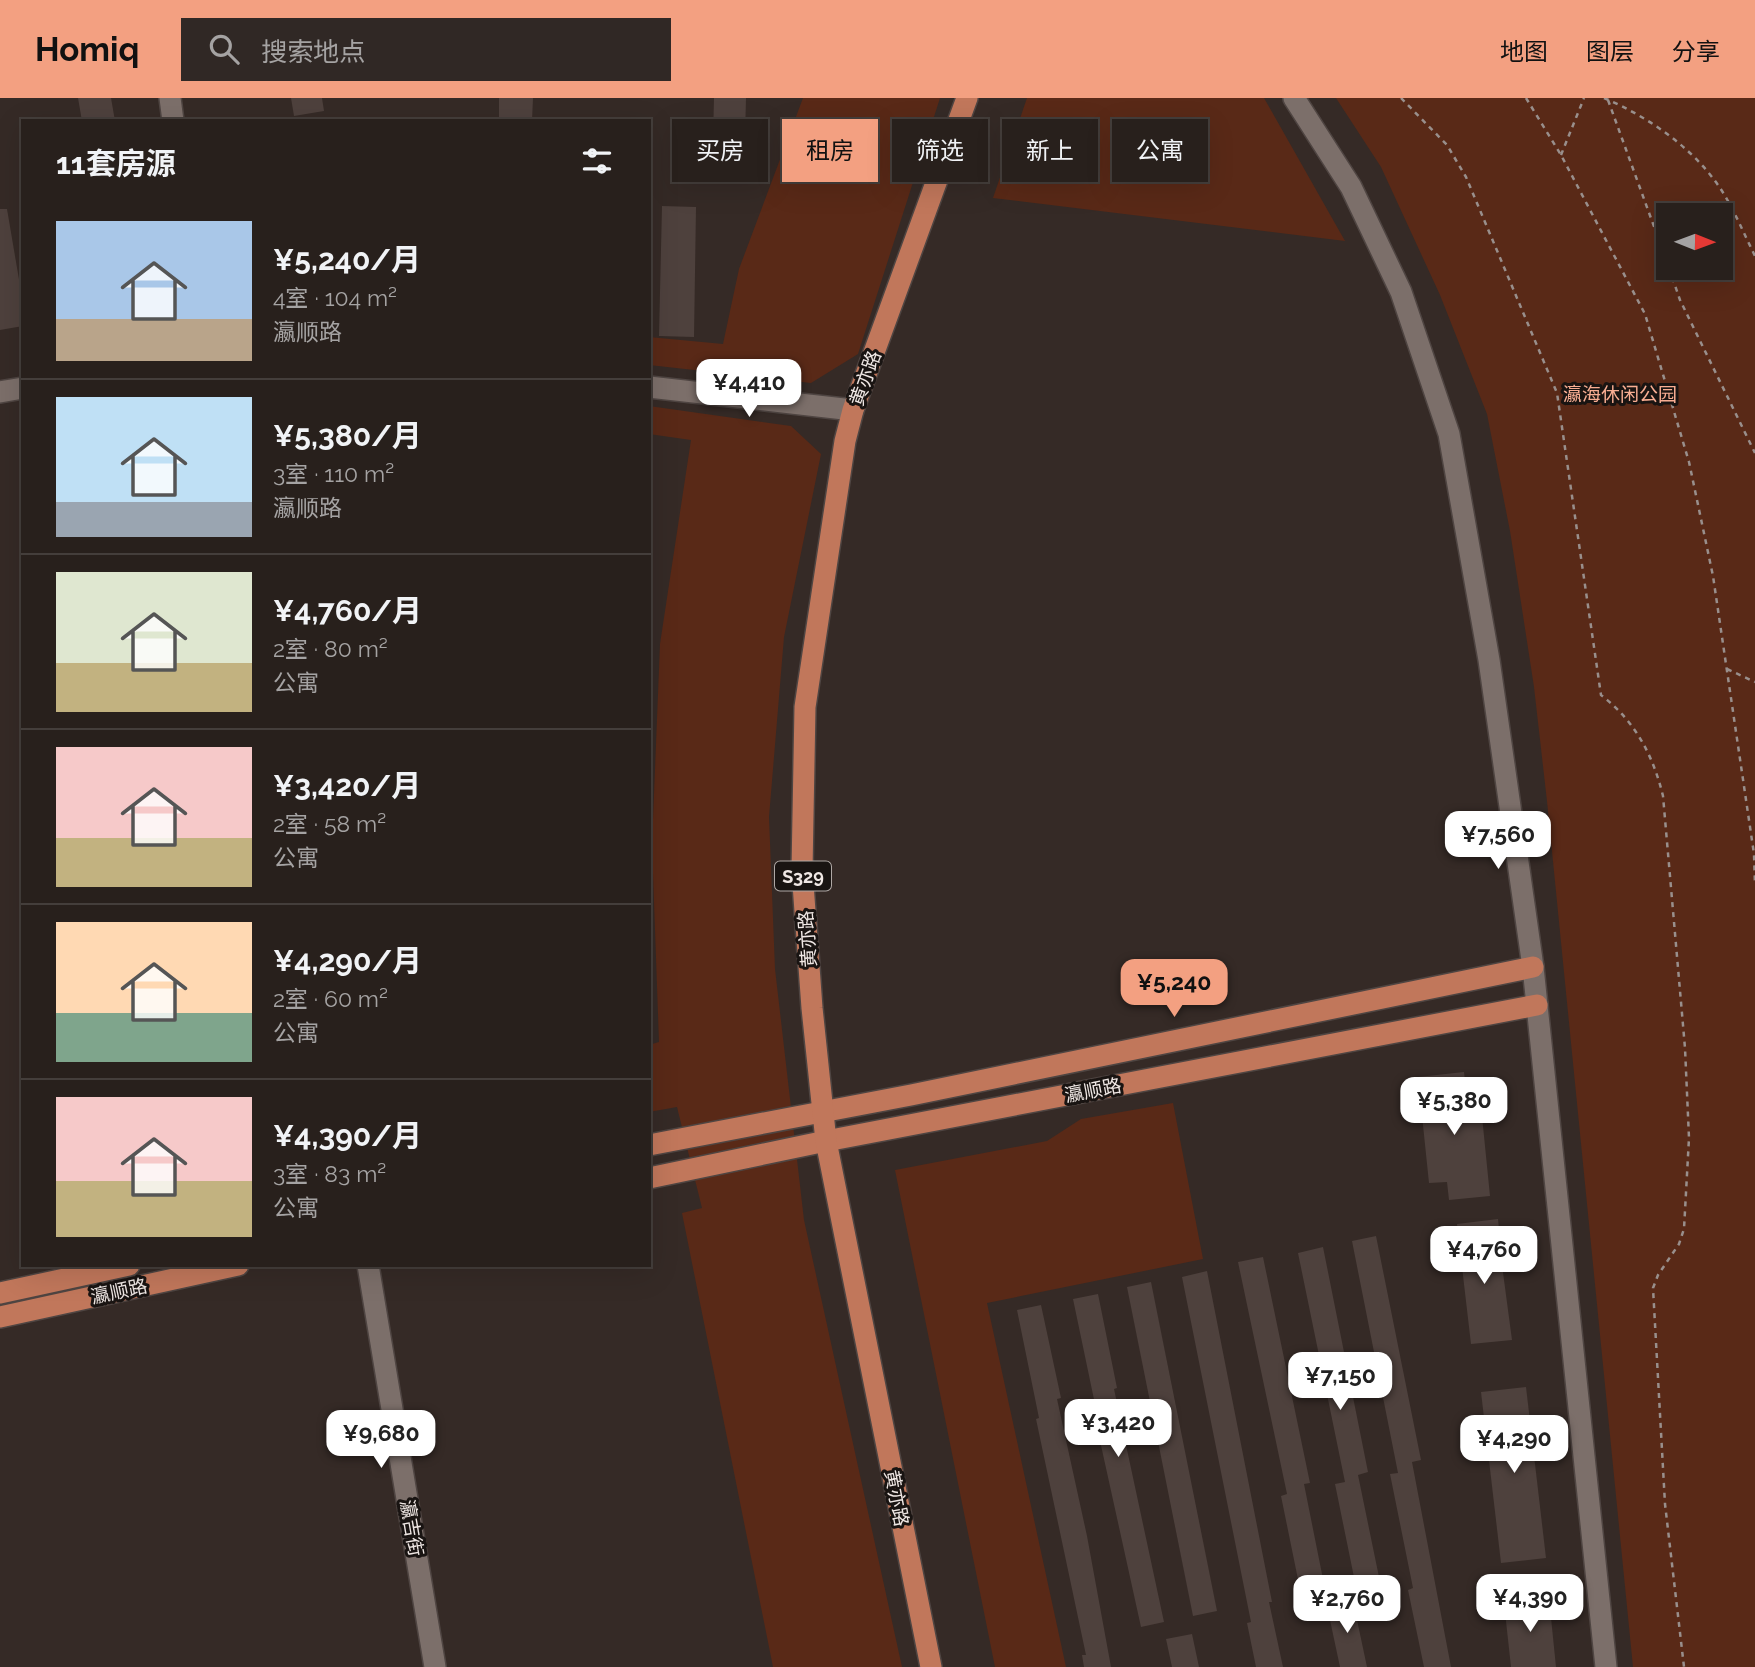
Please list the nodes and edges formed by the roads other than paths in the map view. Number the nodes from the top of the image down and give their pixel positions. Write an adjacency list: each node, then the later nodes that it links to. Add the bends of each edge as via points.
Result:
1 (170, 98): 4 (street)
2 (967, 98): 8 (main road, 黄亦路 / S329)
3 (1294, 98): 9 (street, via 1351,187 1401,292 1449,434 1489,660)
4 (173, 119)
5 (651, 387): 8 (street)
6 (21, 388): 7 (street)
7 (0, 393)
8 (853, 410): 11 (main road, 黄亦路 / S329, via 805,707 802,870)
9 (1533, 967): 10 (street); 11 (main road, 瀛顺路)
10 (1537, 1005): 12 (main road, 瀛顺路); 22 (street)
11 (822, 1110): 12 (main road, 黄亦路 / S329); 13 (main road, 瀛顺路)
12 (826, 1141): 14 (main road, 瀛顺路); 21 (main road, 黄亦路 / S329)
13 (651, 1145)
14 (651, 1178)
15 (121, 1267): 18 (main road, 瀛顺路)
16 (229, 1267): 19 (main road, 瀛顺路)
17 (368, 1267): 20 (street, 瀛吉街)
18 (0, 1293)
19 (0, 1317)
20 (435, 1667)
21 (931, 1667)
22 (1606, 1667)

